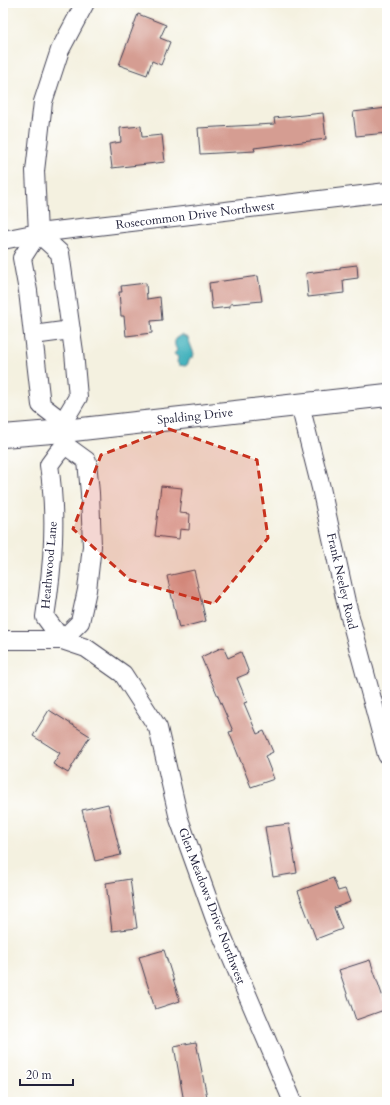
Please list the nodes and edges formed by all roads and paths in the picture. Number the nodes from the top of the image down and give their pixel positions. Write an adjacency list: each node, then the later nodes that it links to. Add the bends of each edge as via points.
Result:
1 (85, 3): 3 (street, via 60,50 43,102 35,171)
2 (387, 192): 3 (street, Rosecommon Drive Northwest)
3 (38, 233): 4 (street, Rosecommon Drive Northwest); 5 (street, Heathwood Lane, via 60,253); 6 (street, via 22,258)
4 (3, 240)
5 (71, 330): 6 (street); 9 (street, Heathwood Lane, via 78,397)
6 (33, 335): 9 (street, via 41,405)
7 (387, 395): 8 (main road, Spalding Drive)
8 (300, 405): 9 (main road, Spalding Drive); 13 (street, Frank Neeley Road, via 346,602)
9 (64, 432): 10 (main road, Spalding Drive); 12 (street, Heathwood Lane, via 57,454 49,465 53,490 53,547 45,617); 12 (street, via 87,461 92,546 80,622)
10 (3, 436)
11 (3, 640): 12 (street, Glen Meadows Drive Northwest)
12 (62, 640): 14 (street, Glen Meadows Drive Northwest, via 86,648 123,674 158,728 179,818 215,919)
13 (387, 756)
14 (293, 1102)

